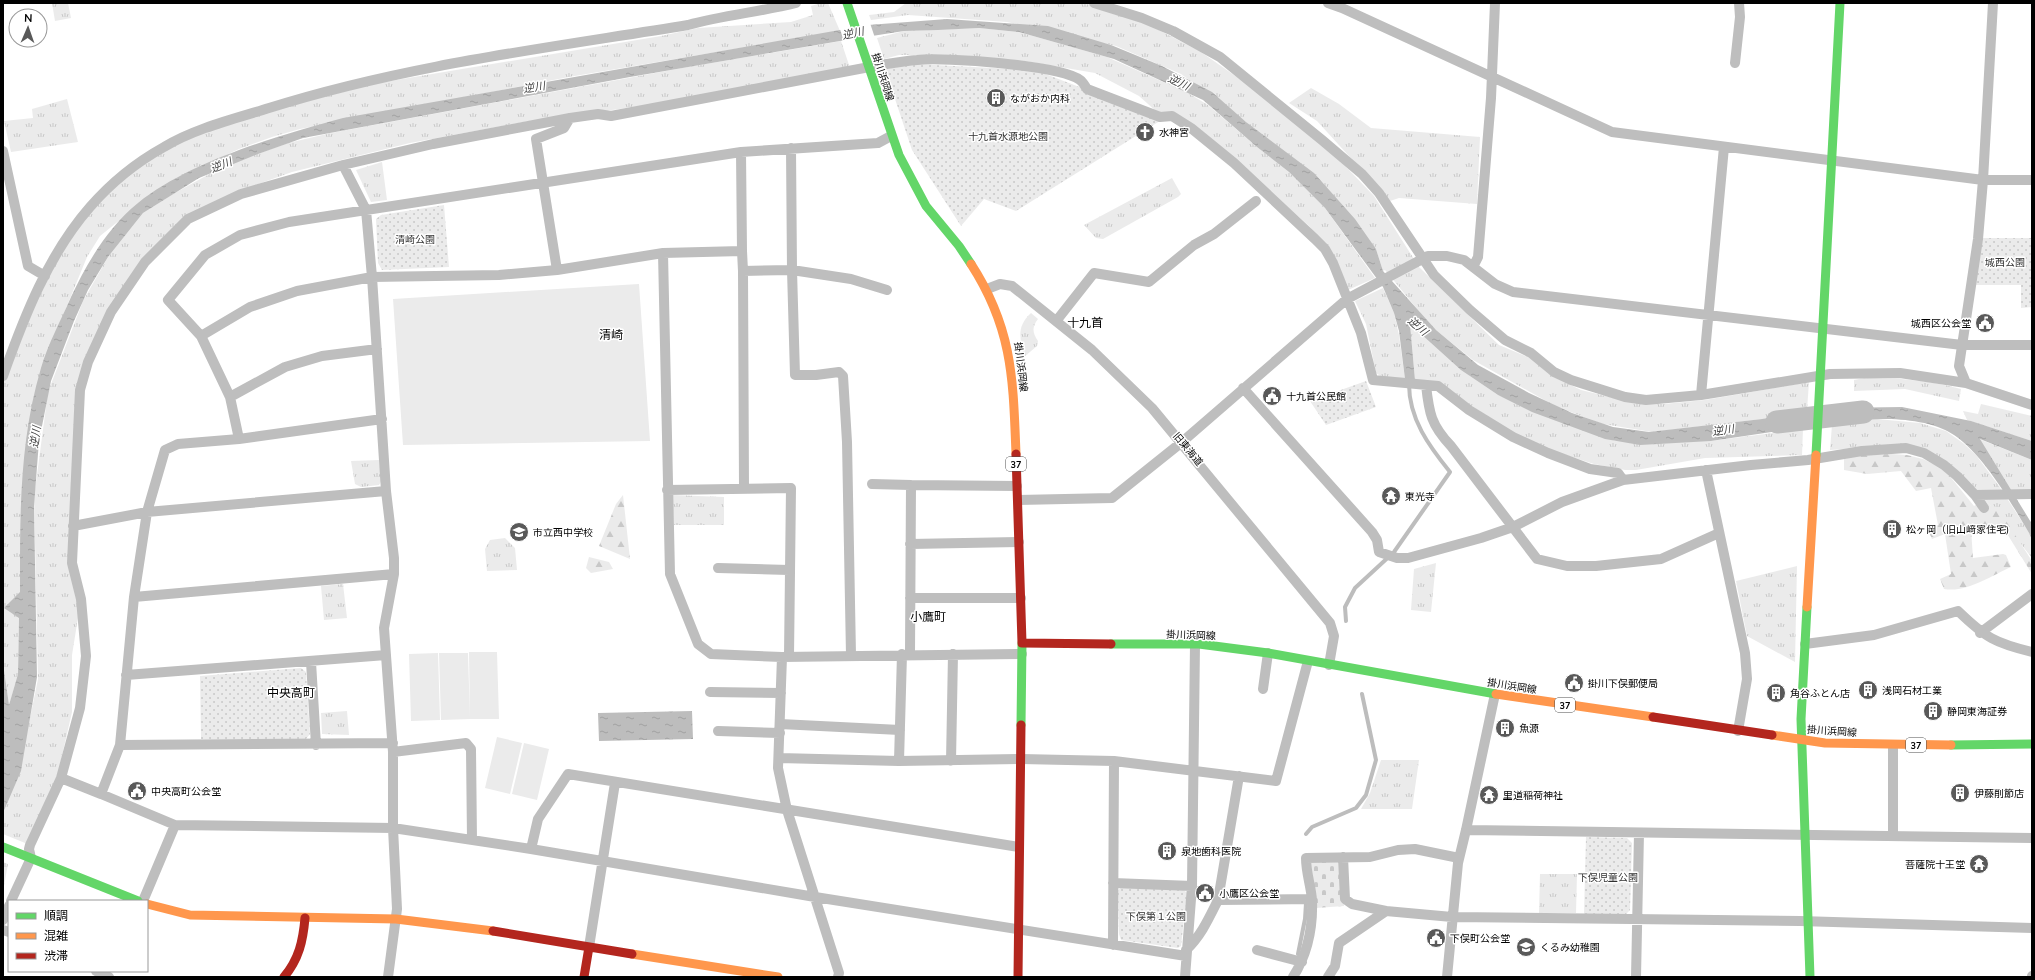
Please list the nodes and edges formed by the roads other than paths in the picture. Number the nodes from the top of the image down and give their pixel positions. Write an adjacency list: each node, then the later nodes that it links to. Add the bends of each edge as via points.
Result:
1 (796, 3): 32 (street, via 765,11 714,17 688,24 428,67 318,92 210,127 165,146 128,172 90,207 62,246)
2 (847, 3): 10 (street, 掛川浜岡線 / 37)
3 (1094, 3): 27 (street, via 1173,30 1220,56 1362,174 1379,194)
4 (1495, 3): 11 (street)
5 (1739, 3): 9 (street, via 1740,17)
6 (1840, 3): 18 (street)
7 (1993, 3): 20 (street)
8 (1333, 4): 11 (street)
9 (1734, 63)
10 (868, 66): 12 (street, via 611,116 598,114); 13 (street, 掛川浜岡線 / 37); 36 (street, via 918,60 960,60 1035,68 1066,74 1081,80 1087,89 1160,117 1172,116 1234,163 1315,239 1333,263)
11 (1491, 76): 14 (street, via 1612,132); 28 (street, via 1492,98 1478,257)
12 (570, 118): 19 (street, via 433,144); 22 (street, via 564,128 536,139)
13 (891, 136): 15 (street, via 878,143); 34 (street, 掛川浜岡線 / 37, via 910,179 926,206 963,251)
14 (1724, 147): 18 (street); 37 (street)
15 (790, 148): 17 (street); 30 (street)
16 (3, 151): 32 (street, via 28,266)
17 (741, 152): 22 (street); 25 (street)
18 (1833, 161): 20 (street); 39 (street)
19 (343, 165): 24 (street); 69 (street, via 241,194 188,219 145,262 111,312 88,362 80,390)
20 (1984, 180): 21 (street); 41 (street)
21 (2032, 180)
22 (544, 182): 24 (street); 29 (street)
23 (1256, 201): 38 (street, via 1214,234 1194,245 1149,282 1094,273)
24 (366, 210): 33 (street); 40 (street, via 289,222 240,235 205,256 168,300)
25 (742, 251): 26 (street); 31 (street)
26 (663, 253): 29 (street); 62 (street)
27 (1420, 260): 28 (street, via 1436,255 1457,257); 36 (street); 49 (street, via 1464,305 1505,340 1531,353 1554,372 1625,397 1646,400)
28 (1473, 267): 37 (street, via 1495,284 1513,292)
29 (557, 270): 33 (street, via 499,275)
30 (792, 270): 31 (street); 35 (street, via 851,279); 91 (street, via 795,375 839,372 843,376 847,442)
31 (743, 271): 61 (street)
32 (45, 276): 44 (street, via 19,331)
33 (372, 277): 40 (street, via 296,291 257,305); 43 (street)
34 (987, 289): 38 (street, 旧東海道, via 1000,284 1012,286); 60 (street, 掛川浜岡線 / 37, via 1005,335 1010,358)
35 (886, 290)
36 (1349, 298): 47 (street, via 1373,380); 48 (street)
37 (1707, 315): 39 (street); 49 (street)
38 (1056, 320): 54 (street, 旧東海道, via 1123,377)
39 (1824, 328): 41 (street); 45 (street)
40 (201, 336): 50 (street)
41 (1962, 345): 42 (street); 46 (street, via 1959,366)
42 (2032, 345)
43 (377, 349): 50 (street, via 322,356 285,367); 52 (street)
44 (3, 376)
45 (1821, 377): 46 (street, via 1849,373 1900,373); 49 (street); 55 (street)
46 (1966, 383): 51 (street)
47 (1422, 385): 57 (street, via 1438,386 1469,410 1527,443 1590,469 1618,473); 70 (street, via 1437,432 1451,446)
48 (1243, 388): 54 (street); 70 (street, via 1372,532 1377,540 1379,552 1384,555 1408,558)
49 (1700, 395)
50 (230, 397): 53 (street)
51 (2032, 405)
52 (382, 419): 53 (street); 63 (street)
53 (239, 439): 68 (street, via 178,444 165,450)
54 (1182, 442): 66 (street, via 1112,498); 95 (street, 旧東海道, via 1330,623 1334,636)
55 (1817, 456): 56 (street); 65 (street, via 1906,448 1924,453 1944,466); 84 (street)
56 (1706, 470): 57 (street); 71 (street)
57 (1624, 480): 70 (street, via 1562,502)
58 (872, 484): 59 (street)
59 (911, 485): 60 (street); 73 (street)
60 (1017, 486): 66 (street, 掛川浜岡線 / 37)
61 (744, 489): 62 (street); 75 (street, via 791,488)
62 (667, 490): 92 (street, via 670,574 698,644 711,654)
63 (386, 491): 68 (street); 76 (street)
64 (2032, 494): 65 (street)
65 (1975, 495): 67 (street)
66 (1018, 500): 72 (street, 掛川浜岡線 / 37)
67 (1984, 508)
68 (147, 512): 69 (street); 78 (street)
69 (72, 526): 118 (street, via 72,563 81,599 86,656 80,708)
70 (1513, 527): 71 (street, via 1537,559 1567,566 1596,566 1661,559)
71 (1719, 533): 103 (street, via 1745,653 1747,679)
72 (1019, 542): 73 (street); 80 (street, 掛川浜岡線 / 37)
73 (910, 544): 79 (street)
74 (718, 568): 75 (street)
75 (789, 570): 92 (street)
76 (394, 574): 78 (street); 90 (street, via 384,628)
77 (2032, 594): 81 (street)
78 (134, 597): 96 (street)
79 (910, 598): 80 (street); 87 (street)
80 (1021, 598): 82 (street, 掛川浜岡線 / 37)
81 (1980, 633): 84 (street, via 1958,611 1874,635); 85 (street, via 2004,645)
82 (1022, 644): 83 (street, 掛川浜岡線 / 37); 89 (street)
83 (1195, 644): 86 (street, 掛川浜岡線 / 37); 116 (street)
84 (1805, 644): 105 (street)
85 (2032, 652)
86 (1268, 653): 93 (street, 掛川浜岡線 / 37); 97 (street)
87 (906, 654): 88 (street); 91 (street); 102 (street)
88 (953, 654): 89 (street); 114 (street)
89 (1022, 654): 112 (street)
90 (386, 655): 94 (street); 110 (street)
91 (850, 655): 92 (street)
92 (786, 656): 99 (street)
93 (1308, 661): 95 (street, 掛川浜岡線 / 37); 117 (street, via 1276,781)
94 (311, 662): 96 (street); 108 (street)
95 (1329, 664): 100 (street, 掛川浜岡線 / 37)
96 (126, 675): 107 (street)
97 (1262, 689)
98 (710, 692): 99 (street)
99 (781, 693): 101 (street)
100 (1495, 694): 103 (street, 掛川浜岡線 / 37); 124 (street)
101 (780, 728): 102 (street); 104 (street); 111 (street)
102 (900, 730): 113 (street)
103 (1738, 731): 105 (street, 掛川浜岡線 / 37)
104 (718, 732)
105 (1801, 740): 109 (street, 掛川浜岡線 / 37); 126 (street)
106 (2032, 744): 109 (street, 掛川浜岡線 / 37)
107 (120, 745): 108 (street); 120 (street)
108 (316, 745): 110 (street)
109 (1894, 745): 127 (street)
110 (393, 747): 123 (street); 129 (street, via 466,744 471,749)
111 (779, 758): 113 (street); 121 (street, via 778,768)
112 (1021, 759): 114 (street); 115 (street); 131 (street)
113 (899, 761): 114 (street)
114 (951, 761)
115 (1114, 762): 116 (street); 137 (street)
116 (1194, 771): 117 (street); 138 (street)
117 (1239, 776): 144 (street)
118 (61, 778): 120 (street); 133 (street)
119 (615, 783): 121 (street); 132 (street, via 568,774 538,819); 136 (street)
120 (101, 794): 122 (street)
121 (787, 810): 131 (street); 139 (street)
122 (175, 825): 123 (street); 143 (street)
123 (393, 828): 129 (street); 150 (street)
124 (1466, 830): 125 (street); 135 (street)
125 (1639, 833): 126 (street); 152 (street)
126 (1806, 834): 127 (street); 153 (street)
127 (1893, 835): 128 (street)
128 (2032, 838)
129 (472, 840): 132 (street)
130 (3, 847): 133 (street)
131 (1019, 847): 155 (street)
132 (531, 849): 136 (street)
133 (26, 856): 141 (street); 142 (street)
134 (1343, 857): 135 (street, via 1370,857 1415,849); 140 (street, via 1306,858); 147 (street, via 1344,899 1352,904)
135 (1459, 858): 149 (street)
136 (603, 861): 139 (street); 157 (street)
137 (1113, 883): 138 (street); 156 (street)
138 (1192, 886): 159 (street)
139 (815, 897): 155 (street); 167 (street, via 839,973)
140 (1312, 899): 144 (street); 160 (street, via 1307,946)
141 (11, 900)
142 (136, 900)
143 (143, 900)
144 (1218, 900): 159 (street, via 1203,929)
145 (148, 904): 148 (street, via 190,916)
146 (8, 908): 151 (street)
147 (1386, 911): 149 (street); 171 (street, via 1339,943 1335,966)
148 (305, 918): 150 (street); 163 (street, via 304,940 300,954)
149 (1452, 918): 152 (street); 172 (street)
150 (396, 919): 157 (street, via 498,931); 164 (street)
151 (3, 920)
152 (1636, 921): 153 (street); 173 (street)
153 (1808, 922): 154 (street); 174 (street)
154 (2032, 928)
155 (1018, 929): 156 (street); 168 (street)
156 (1113, 944): 159 (street)
157 (589, 947): 165 (street); 166 (street)
158 (1257, 950): 160 (street)
159 (1186, 953): 169 (street)
160 (1302, 962): 170 (street)
161 (98, 972): 162 (street)
162 (111, 977)
163 (284, 977)
164 (388, 977)
165 (584, 977)
166 (778, 977)
167 (838, 977)
168 (1018, 977)
169 (1185, 977)
170 (1293, 977)
171 (1328, 977)
172 (1447, 977)
173 (1636, 977)
174 (1810, 977)

